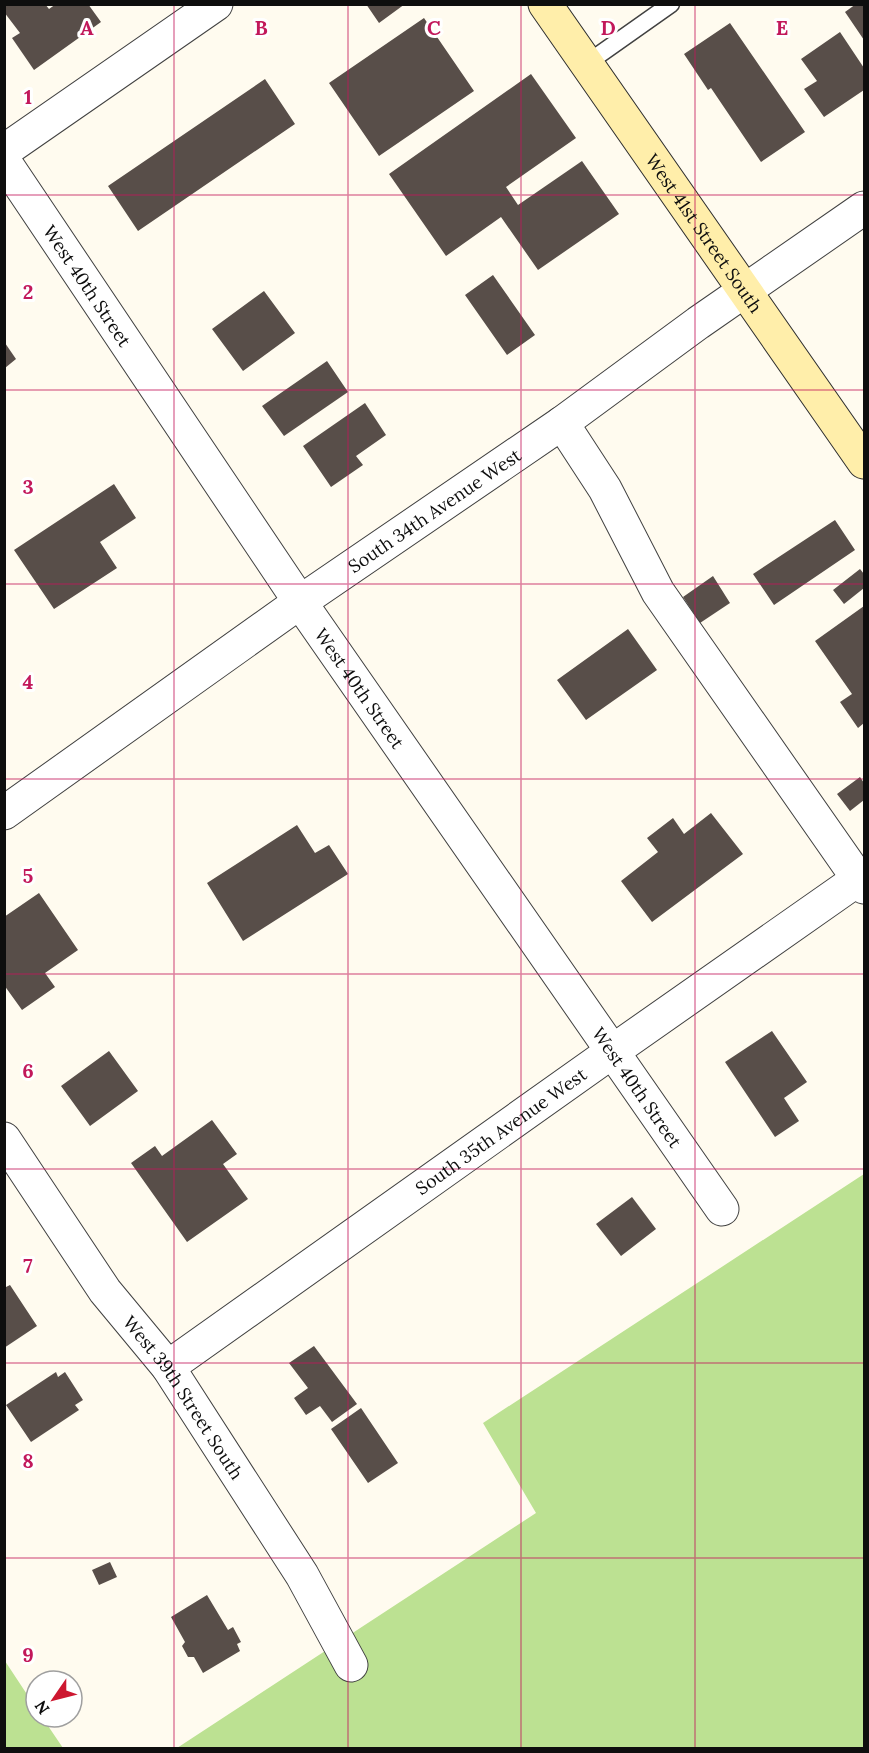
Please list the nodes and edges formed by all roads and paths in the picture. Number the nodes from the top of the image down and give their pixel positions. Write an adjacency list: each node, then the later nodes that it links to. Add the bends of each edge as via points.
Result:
1 (216, 4): 5 (street)
2 (545, 4): 4 (main road, West 41st Street South)
3 (671, 4): 4 (lane)
4 (586, 64): 8 (main road, West 41st Street South)
5 (4, 151)
6 (4, 161): 11 (street, West 40th Street)
7 (864, 208): 8 (street, South 34th Avenue West)
8 (744, 291): 9 (street, South 34th Avenue West); 10 (main road, West 41st Street South)
9 (562, 423): 11 (street, South 34th Avenue West); 13 (street, via 605,489 658,592)
10 (864, 462)
11 (300, 602): 12 (street, South 34th Avenue West); 14 (street, West 40th Street)
12 (4, 813)
13 (863, 880): 14 (street, South 35th Avenue West)
14 (613, 1051): 16 (street, West 40th Street); 17 (street, South 35th Avenue West)
15 (4, 1139): 17 (street, West 39th Street South, via 105,1291)
16 (722, 1209)
17 (168, 1367): 18 (street, West 39th Street South, via 302,1575)
18 (351, 1665)

